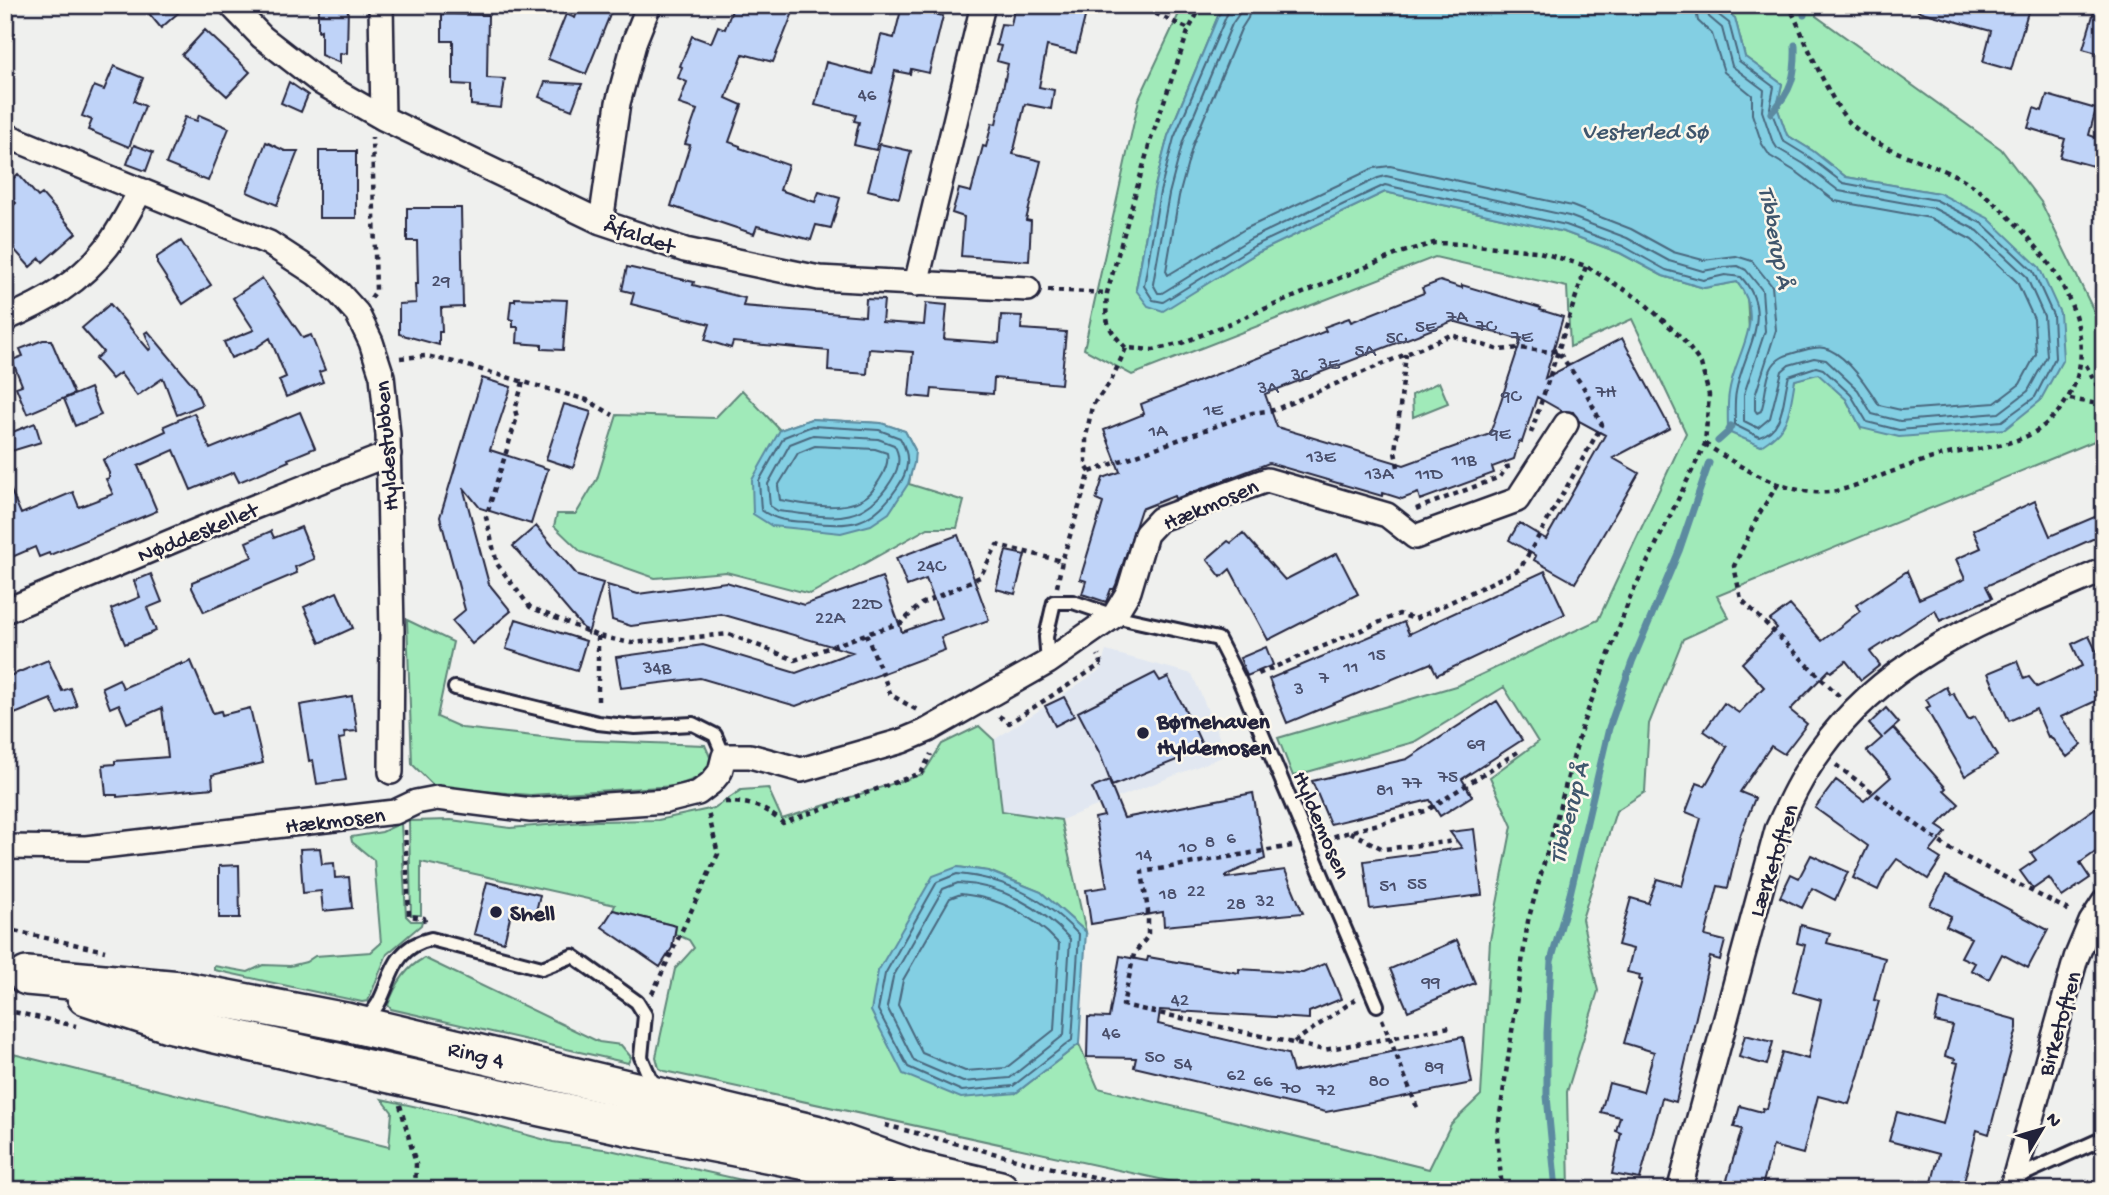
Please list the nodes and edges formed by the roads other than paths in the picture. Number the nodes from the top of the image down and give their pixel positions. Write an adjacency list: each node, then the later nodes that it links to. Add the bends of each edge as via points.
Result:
1 (231, 5): 5 (street, Åfaldet, via 262,37 320,82)
2 (382, 5): 5 (street)
3 (649, 5): 8 (street, via 618,103)
4 (983, 5): 9 (street)
5 (377, 115): 8 (street, Åfaldet)
6 (5, 135): 7 (street, Hyldestubben)
7 (141, 190): 11 (street, via 108,246 80,277 43,303); 13 (street, Hyldestubben, via 269,243 339,293 357,313 382,376)
8 (601, 222): 9 (street, Åfaldet, via 685,250 819,278)
9 (916, 284): 10 (street, Åfaldet)
10 (1028, 289)
11 (5, 318)
12 (1566, 424): 16 (street, Hækmosen, via 1517,500 1415,537 1387,515 1267,480 1160,519 1146,534 1129,591)
13 (389, 454): 15 (street, Nøddeskellet); 20 (street, Hyldestubben)
14 (2104, 570): 29 (street, Lærketoften, via 1961,632 1922,654 1853,710 1819,752 1777,830)
15 (5, 611)
16 (1114, 616): 17 (street, Hækmosen); 17 (lane, Hyldemosen, via 1073,602 1054,602 1046,637); 24 (lane, Hyldemosen, via 1217,639 1240,682)
17 (1048, 662): 19 (street, Hækmosen, via 902,741 801,770 750,756)
18 (455, 688): 19 (lane, via 598,723 635,727 693,724 715,735)
19 (724, 756): 21 (street, Hækmosen, via 711,783 698,793 666,801 531,810 437,798 395,812 86,848)
20 (391, 772)
21 (5, 848)
22 (2104, 902): 30 (street, Birketoften, via 2076,958)
23 (16, 973): 25 (main road, Ring 4, via 180,990); 28 (main road, Ring 4, via 168,1023 627,1126 843,1168)
24 (1377, 1005)
25 (346, 1022): 26 (main road, Ring 4); 26 (lane, via 370,1015 396,962 431,939 542,968 573,956 637,1002 645,1015 643,1062 655,1085)
26 (671, 1099): 28 (main road, Ring 4, via 815,1134)
27 (2104, 1138): 30 (lane)
28 (918, 1171): 31 (main road, Ring 4)
29 (1681, 1184)
30 (2013, 1184)
31 (1000, 1190)

